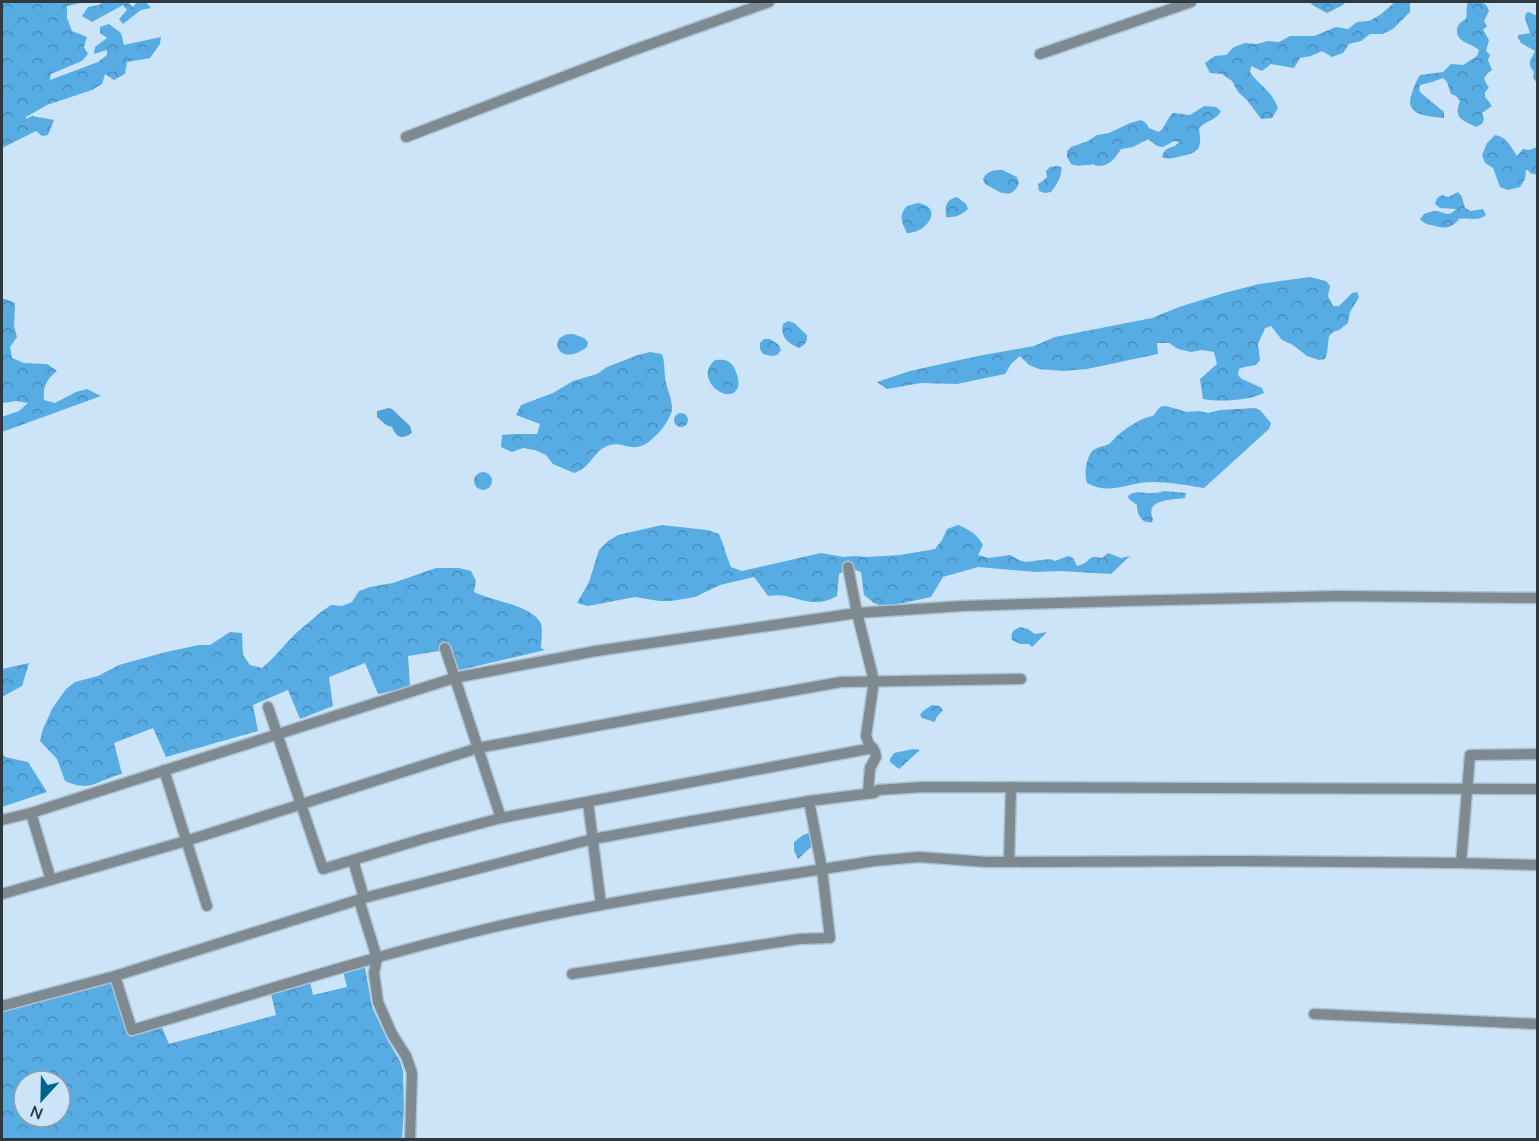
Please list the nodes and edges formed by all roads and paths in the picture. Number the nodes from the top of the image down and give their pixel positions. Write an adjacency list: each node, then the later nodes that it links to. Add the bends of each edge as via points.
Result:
1 (769, 2): 4 (street)
2 (1191, 2): 3 (street)
3 (1040, 54)
4 (406, 137)
5 (848, 567): 7 (street)
6 (1538, 598): 7 (street, via 1339,596 963,606)
7 (857, 613): 9 (street, via 596,651); 11 (street)
8 (445, 648): 9 (street)
9 (454, 678): 13 (street); 14 (street)
10 (1020, 679): 11 (street)
11 (874, 681): 14 (street, via 841,682); 15 (street, via 866,736)
12 (268, 707): 13 (street)
13 (278, 735): 17 (street); 25 (street)
14 (478, 748): 25 (street); 27 (street)
15 (873, 748): 21 (street, via 876,757 870,768); 24 (street)
16 (1538, 754): 20 (street, via 1470,755)
17 (164, 770): 26 (street); 30 (street)
18 (1538, 789): 20 (street)
19 (1011, 790): 20 (street); 21 (street, via 922,787); 32 (street)
20 (1467, 792): 22 (street); 33 (street)
21 (871, 793): 23 (street)
22 (1538, 794)
23 (809, 801): 29 (street); 35 (street)
24 (588, 802): 27 (street); 29 (street)
25 (301, 804): 30 (street); 31 (street, via 323,869)
26 (31, 813): 28 (street); 36 (street)
27 (501, 818): 31 (street)
28 (2, 820)
29 (593, 840): 38 (street); 39 (street)
30 (186, 841): 36 (street); 40 (street)
31 (353, 860): 38 (street)
32 (1009, 862): 33 (street); 35 (street, via 919,857)
33 (1461, 863): 34 (street)
34 (1538, 865)
35 (822, 869): 39 (street); 42 (street, via 830,938 800,939)
36 (51, 880): 37 (street)
37 (2, 894)
38 (362, 899): 41 (street); 43 (street)
39 (601, 904): 41 (street)
40 (207, 906)
41 (376, 958): 43 (street, via 132,1030); 47 (street, via 378,1002 412,1073)
42 (572, 974)
43 (115, 976): 44 (street)
44 (2, 1005)
45 (1314, 1014): 46 (street)
46 (1538, 1024)
47 (410, 1140)

